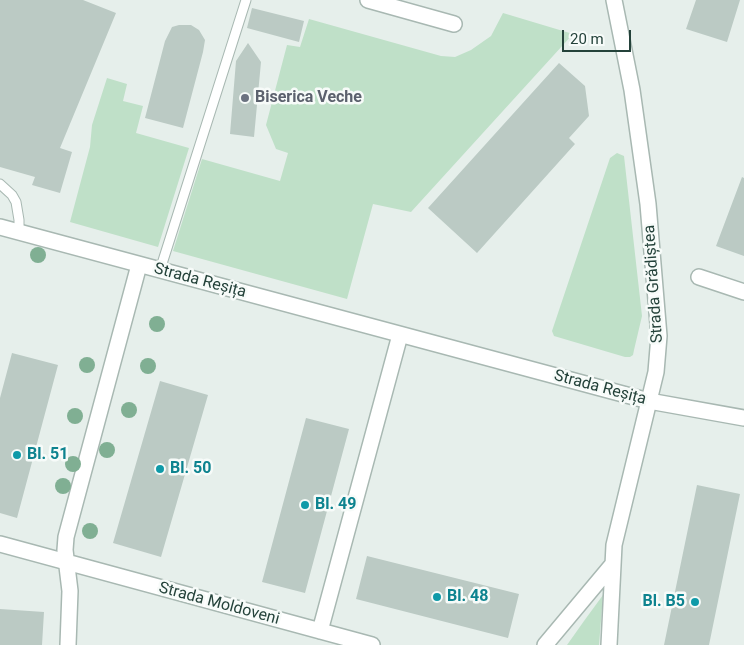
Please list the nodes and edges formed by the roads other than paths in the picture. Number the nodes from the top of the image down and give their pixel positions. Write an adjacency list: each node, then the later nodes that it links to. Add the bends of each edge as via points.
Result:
1 (246, 0): 9 (lane)
2 (368, 0): 4 (street)
3 (614, 0): 13 (street, Strada Grădiștea, via 632,90 653,251 659,350)
4 (454, 24)
5 (0, 184): 7 (lane, via 16,202)
6 (0, 228): 7 (street, Strada Reșița)
7 (19, 233): 8 (street, Strada Reșița)
8 (139, 265): 9 (street, Strada Reșița); 16 (street, via 66,537)
9 (160, 270): 12 (street, Strada Reșița)
10 (699, 277): 11 (street)
11 (744, 292)
12 (400, 335): 13 (street, Strada Reșița); 18 (street)
13 (650, 401): 14 (street, Strada Reșița); 17 (street, Strada Grădiștea, via 614,545)
14 (744, 418)
15 (0, 544): 16 (street, Strada Moldoveni)
16 (67, 563): 18 (street, Strada Moldoveni); 19 (street, via 70,591)
17 (612, 565): 21 (street); 22 (street, Strada Grădiștea)
18 (320, 632): 20 (street, Strada Moldoveni)
19 (68, 645)
20 (372, 645)
21 (545, 645)
22 (609, 645)

